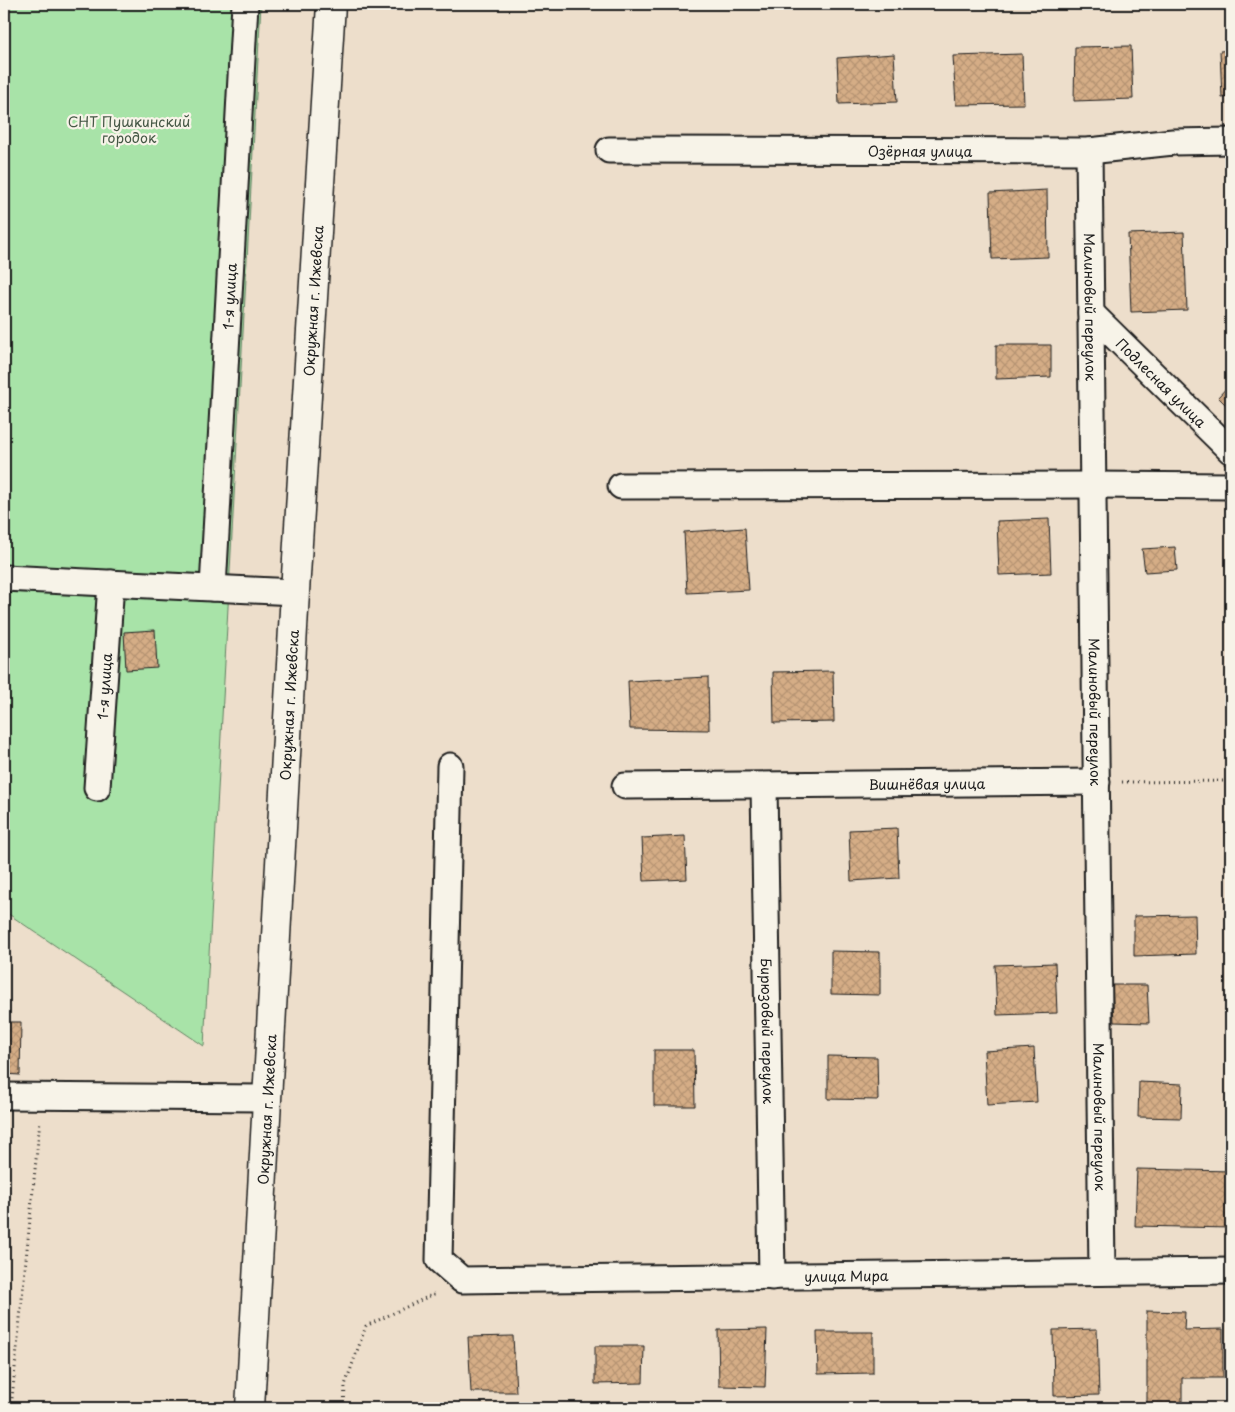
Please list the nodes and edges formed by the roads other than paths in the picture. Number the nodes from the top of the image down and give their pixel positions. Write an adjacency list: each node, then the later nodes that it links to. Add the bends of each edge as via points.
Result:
1 (245, 4): 13 (street, 1-я улица)
2 (332, 4): 14 (main road, Окружная г. Ижевска)
3 (1231, 141): 5 (street, Озёрная улица, via 1173,142)
4 (609, 150): 5 (street, Озёрная улица)
5 (1089, 151): 6 (street, Малиновый переулок)
6 (1091, 313): 7 (street, Подлесная улица); 8 (street, Малиновый переулок)
7 (1231, 451)
8 (1093, 485): 9 (street); 10 (street); 16 (street, Малиновый переулок)
9 (620, 486)
10 (1231, 486)
11 (4, 578): 12 (street)
12 (111, 583): 13 (street); 19 (street, 1-я улица)
13 (213, 588): 14 (street)
14 (295, 592): 21 (main road, Окружная г. Ижевска)
15 (450, 766): 24 (street, улица Мира, via 439,1260 462,1280)
16 (1096, 782): 18 (street, Вишнёвая улица); 23 (street, Малиновый переулок)
17 (625, 786): 18 (street, Вишнёвая улица)
18 (764, 786): 24 (street, Бирюзовый переулок)
19 (97, 788)
20 (4, 1096): 21 (street)
21 (267, 1098): 25 (main road, Окружная г. Ижевска)
22 (1231, 1271): 23 (street, улица Мира)
23 (1102, 1272): 24 (street, улица Мира)
24 (772, 1277)
25 (250, 1408)

